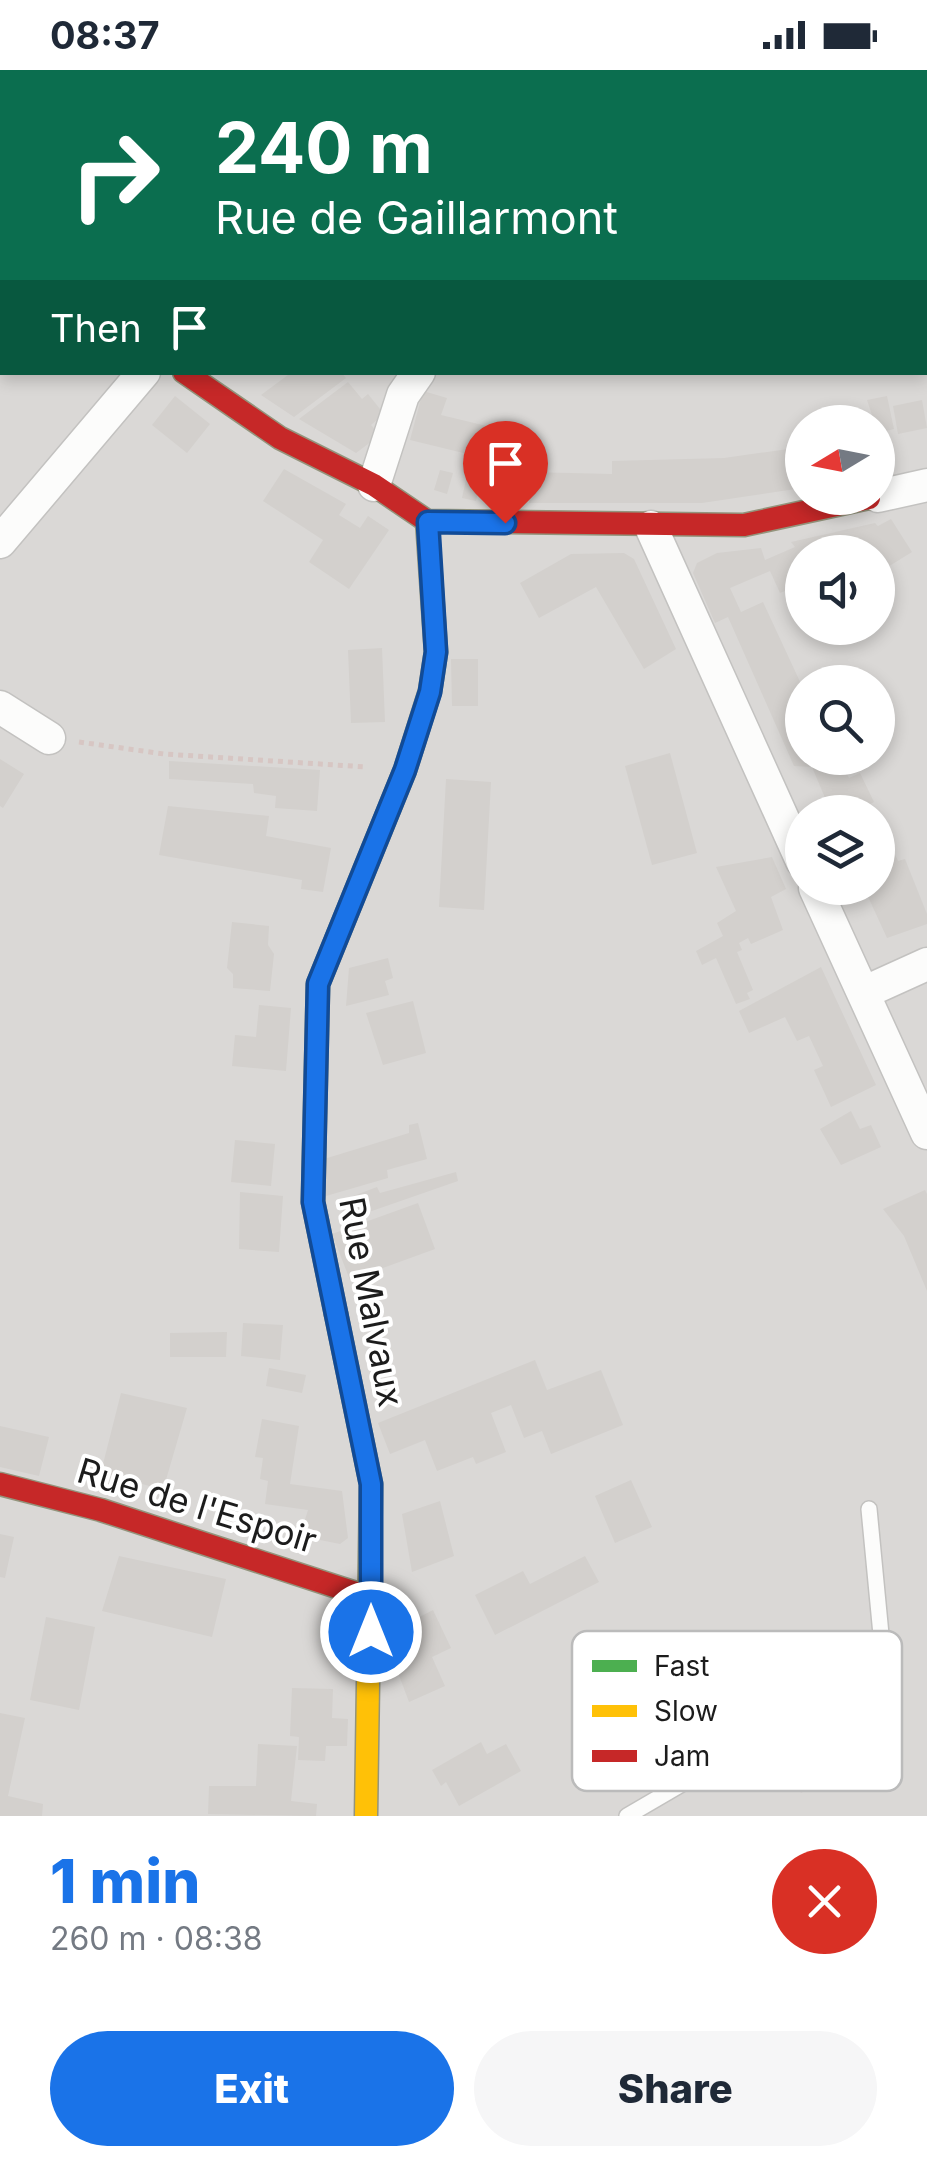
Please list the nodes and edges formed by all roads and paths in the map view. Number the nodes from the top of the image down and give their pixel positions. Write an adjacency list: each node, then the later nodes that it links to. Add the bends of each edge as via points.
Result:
1 (141, 375): 10 (street)
2 (188, 375): 5 (street, via 280,438)
3 (418, 375): 5 (street, via 404,395)
4 (927, 484): 6 (street)
5 (374, 485): 8 (street)
6 (895, 492)
7 (790, 515): 9 (street, via 744,525)
8 (428, 522): 9 (street); 13 (street, Rue Malvaux, via 436,652)
9 (651, 527): 14 (street)
10 (0, 542)
11 (0, 706): 12 (street)
12 (49, 738): 13 (path, via 164,754)
13 (405, 770): 21 (street, Rue Malvaux, via 318,984 313,1202 371,1484)
14 (785, 823)
15 (823, 905): 17 (street)
16 (927, 964): 17 (street)
17 (864, 993): 18 (street)
18 (927, 1133)
19 (0, 1484): 21 (street, Rue de l'Espoir)
20 (869, 1508): 22 (lane)
21 (371, 1598): 24 (street, Rue Malvaux)
22 (881, 1631)
23 (670, 1791): 25 (lane)
24 (366, 1816)
25 (627, 1816)

